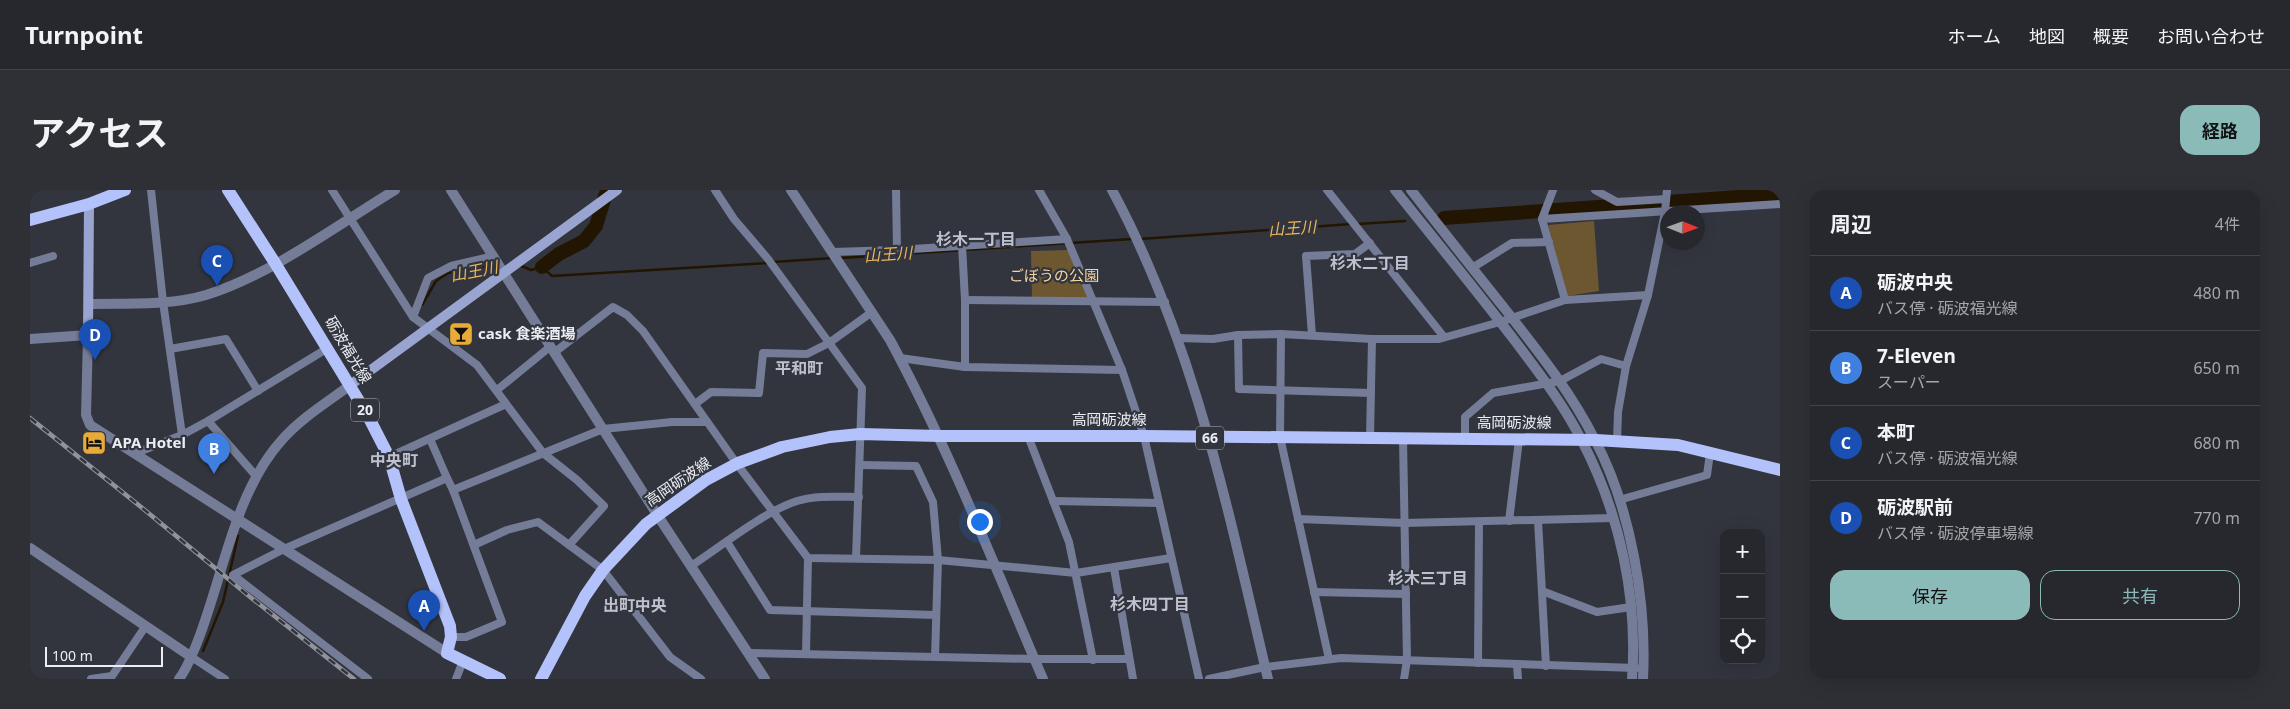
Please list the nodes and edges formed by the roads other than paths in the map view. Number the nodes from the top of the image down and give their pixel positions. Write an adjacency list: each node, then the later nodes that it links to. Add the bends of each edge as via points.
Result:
1 (123, 190): 20 (main road)
2 (151, 190): 44 (street)
3 (228, 190): 38 (main road, 砺波福光線 / 20)
4 (332, 190): 25 (street)
5 (395, 190): 25 (street)
6 (451, 190): 36 (street)
7 (617, 190): 40 (main road)
8 (715, 190): 61 (street)
9 (791, 190): 34 (street)
10 (896, 190): 33 (street)
11 (1039, 190): 29 (street)
12 (1112, 190): 45 (street)
13 (1327, 190): 32 (street)
14 (1395, 190): 51 (street)
15 (1410, 190): 39 (street)
16 (1553, 190): 26 (street)
17 (1595, 190): 19 (street, via 1617,202)
18 (1667, 190): 19 (street)
19 (1666, 199): 22 (street)
20 (89, 204): 27 (main road); 47 (main road)
21 (1780, 204): 23 (street)
22 (1666, 205)
23 (1705, 209)
24 (1660, 212): 26 (street)
25 (349, 218): 38 (street); 49 (street)
26 (1542, 218): 30 (street)
27 (30, 220)
28 (1660, 236): 41 (street)
29 (1066, 239): 31 (street); 46 (street)
30 (1549, 242): 39 (street, via 1512,243); 43 (street)
31 (962, 244): 33 (street); 42 (street)
32 (1370, 244): 56 (street, via 1355,254 1306,256); 57 (street)
33 (897, 250): 34 (street)
34 (832, 252): 48 (street)
35 (53, 256): 37 (street)
36 (494, 256): 40 (street); 49 (street, via 451,266 428,278)
37 (30, 263)
38 (276, 263): 44 (street, via 205,295); 62 (main road, 砺波福光線 / 20)
39 (1472, 268): 50 (street)
40 (504, 271): 52 (main road); 64 (street)
41 (1648, 295): 43 (street); 66 (street)
42 (965, 300): 46 (street); 67 (street)
43 (1565, 300): 50 (street)
44 (163, 302): 47 (street); 63 (street)
45 (1165, 302): 46 (street); 58 (street)
46 (1095, 303): 68 (street)
47 (89, 304): 53 (main road)
48 (872, 312): 61 (street); 65 (street)
49 (413, 317): 52 (street)
50 (1512, 318): 51 (street); 69 (street)
51 (1500, 322): 57 (street); 70 (street)
52 (427, 328): 71 (main road); 73 (street, via 477,365)
53 (88, 334): 59 (street); 97 (street, via 86,416 90,425)
54 (1281, 334): 55 (street); 56 (street); 74 (street)
55 (1238, 335): 58 (street, via 1213,339); 74 (street, via 1239,388)
56 (1312, 335): 60 (street)
57 (1444, 337): 60 (street)
58 (1178, 338): 86 (street)
59 (30, 339)
60 (1372, 339): 75 (street)
61 (829, 343): 77 (street, via 807,354 763,353 759,392 711,392); 81 (street, via 862,388)
62 (328, 348): 71 (main road, 砺波福光線 / 20); 72 (street)
63 (170, 349): 72 (street, via 226,339); 82 (street)
64 (553, 349): 73 (street); 77 (street, via 613,308 627,314 643,331); 80 (street)
65 (900, 358): 67 (street); 83 (street)
66 (1626, 366): 69 (street, via 1601,359); 95 (street, via 1618,412)
67 (965, 367): 68 (street)
68 (1122, 370): 85 (street)
69 (1560, 381): 70 (street); 94 (street)
70 (1546, 383): 91 (street, via 1493,393 1465,417); 93 (street)
71 (349, 386): 99 (main road, 砺波福光線 / 20, via 368,414); 103 (street, via 281,440)
72 (258, 390): 78 (street)
73 (497, 390): 76 (street)
74 (1280, 391): 75 (street); 87 (street)
75 (1371, 393): 88 (street)
76 (506, 404): 90 (street); 98 (street)
77 (694, 404): 79 (street)
78 (208, 421): 82 (street); 103 (street)
79 (707, 422): 80 (street); 100 (street)
80 (603, 429): 98 (street); 112 (street)
81 (860, 434): 83 (main road, 高岡砺波線 / 66); 100 (main road, 高岡砺波線 / 66, via 782,447); 101 (street)
82 (182, 435): 97 (street)
83 (939, 436): 84 (main road, 高岡砺波線 / 66); 129 (street)
84 (1028, 436): 85 (main road, 高岡砺波線 / 66); 109 (street)
85 (1144, 436): 86 (main road, 高岡砺波線 / 66); 110 (street)
86 (1210, 438): 87 (main road, 高岡砺波線 / 66); 156 (street)
87 (1280, 438): 88 (main road, 高岡砺波線 / 66); 115 (street)
88 (1370, 438): 89 (main road, 高岡砺波線 / 66)
89 (1403, 438): 91 (main road, 高岡砺波線 / 66); 119 (street)
90 (430, 439): 99 (street); 104 (street)
91 (1465, 439): 92 (main road, 高岡砺波線 / 66)
92 (1519, 440): 93 (main road, 高岡砺波線 / 66); 117 (street)
93 (1582, 440): 94 (main road, 高岡砺波線 / 66); 113 (street)
94 (1596, 440): 95 (main road, 高岡砺波線 / 66); 108 (street)
95 (1617, 442): 96 (main road, 高岡砺波線 / 66, via 1678,445)
96 (1710, 452): 102 (main road, 高岡砺波線 / 66); 108 (street, via 1707,476)
97 (136, 453): 114 (street)
98 (543, 453): 105 (street); 122 (street, via 604,506)
99 (389, 457): 107 (main road, 砺波福光線 / 20)
100 (737, 464): 111 (street); 112 (main road, 高岡砺波線 / 66, via 706,480)
101 (860, 465): 106 (street); 128 (street, via 916,466 933,502)
102 (1780, 470)
103 (257, 477): 114 (street)
104 (448, 478): 105 (street); 107 (street)
105 (453, 490): 121 (street)
106 (859, 497): 111 (street, via 823,496); 126 (street)
107 (401, 499): 124 (street); 141 (main road, 砺波福光線 / 20, via 450,626)
108 (1619, 500): 157 (street, via 1634,554 1640,595)
109 (1053, 501): 110 (street); 133 (street, via 1069,542)
110 (1159, 503): 127 (street)
111 (773, 512): 120 (street); 125 (street)
112 (658, 516): 130 (street); 132 (main road, 高岡砺波線 / 66)
113 (1613, 518): 116 (street); 137 (street)
114 (238, 519): 124 (street); 145 (street, via 212,601)
115 (1298, 519): 119 (street); 135 (street)
116 (1538, 520): 117 (street); 134 (street)
117 (1509, 521): 118 (street)
118 (1479, 522): 119 (street); 153 (street)
119 (1404, 524): 136 (street)
120 (727, 542): 130 (street); 138 (street, via 770,610)
121 (474, 545): 122 (street, via 507,530 538,522); 141 (street, via 502,622 466,637)
122 (569, 545): 132 (street)
123 (30, 548): 140 (street)
124 (284, 549): 142 (street); 162 (street, via 233,576)
125 (808, 558): 126 (street); 138 (street)
126 (856, 558): 128 (street)
127 (1172, 558): 131 (street); 170 (street)
128 (938, 560): 129 (street); 139 (street)
129 (994, 564): 133 (street); 147 (street)
130 (691, 566): 143 (street)
131 (1114, 568): 133 (street); 148 (street)
132 (603, 570): 165 (main road, 高岡砺波線 / 66, via 585,596); 166 (street, via 670,657)
133 (1076, 573): 150 (street)
134 (1542, 591): 137 (street, via 1597,612); 155 (street)
135 (1314, 592): 136 (street); 149 (street)
136 (1406, 594): 151 (street)
137 (1632, 607): 157 (street)
138 (806, 611): 139 (street); 144 (street)
139 (936, 615): 146 (street)
140 (146, 627): 145 (street); 158 (street)
141 (451, 637): 142 (main road, 砺波福光線 / 20)
142 (447, 653): 152 (main road)
143 (748, 653): 144 (street); 167 (street)
144 (806, 654): 146 (street)
145 (190, 656): 160 (street); 161 (street)
146 (935, 657): 147 (street)
147 (1034, 659): 150 (street); 168 (street)
148 (1129, 659): 150 (street); 169 (street)
149 (1329, 659): 151 (street); 156 (street)
150 (1093, 660)
151 (1407, 660): 153 (street); 173 (street)
152 (463, 661): 163 (street); 164 (main road)
153 (1478, 663): 154 (street)
154 (1517, 665): 155 (street); 174 (street)
155 (1546, 666): 157 (street)
156 (1265, 667): 171 (street); 172 (street)
157 (1640, 672): 175 (street)
158 (112, 678): 159 (street)
159 (91, 679)
160 (178, 679)
161 (225, 679)
162 (368, 679)
163 (456, 679)
164 (500, 679)
165 (541, 679)
166 (701, 679)
167 (765, 679)
168 (1043, 679)
169 (1133, 679)
170 (1199, 679)
171 (1209, 679)
172 (1268, 679)
173 (1404, 679)
174 (1518, 679)
175 (1632, 679)

